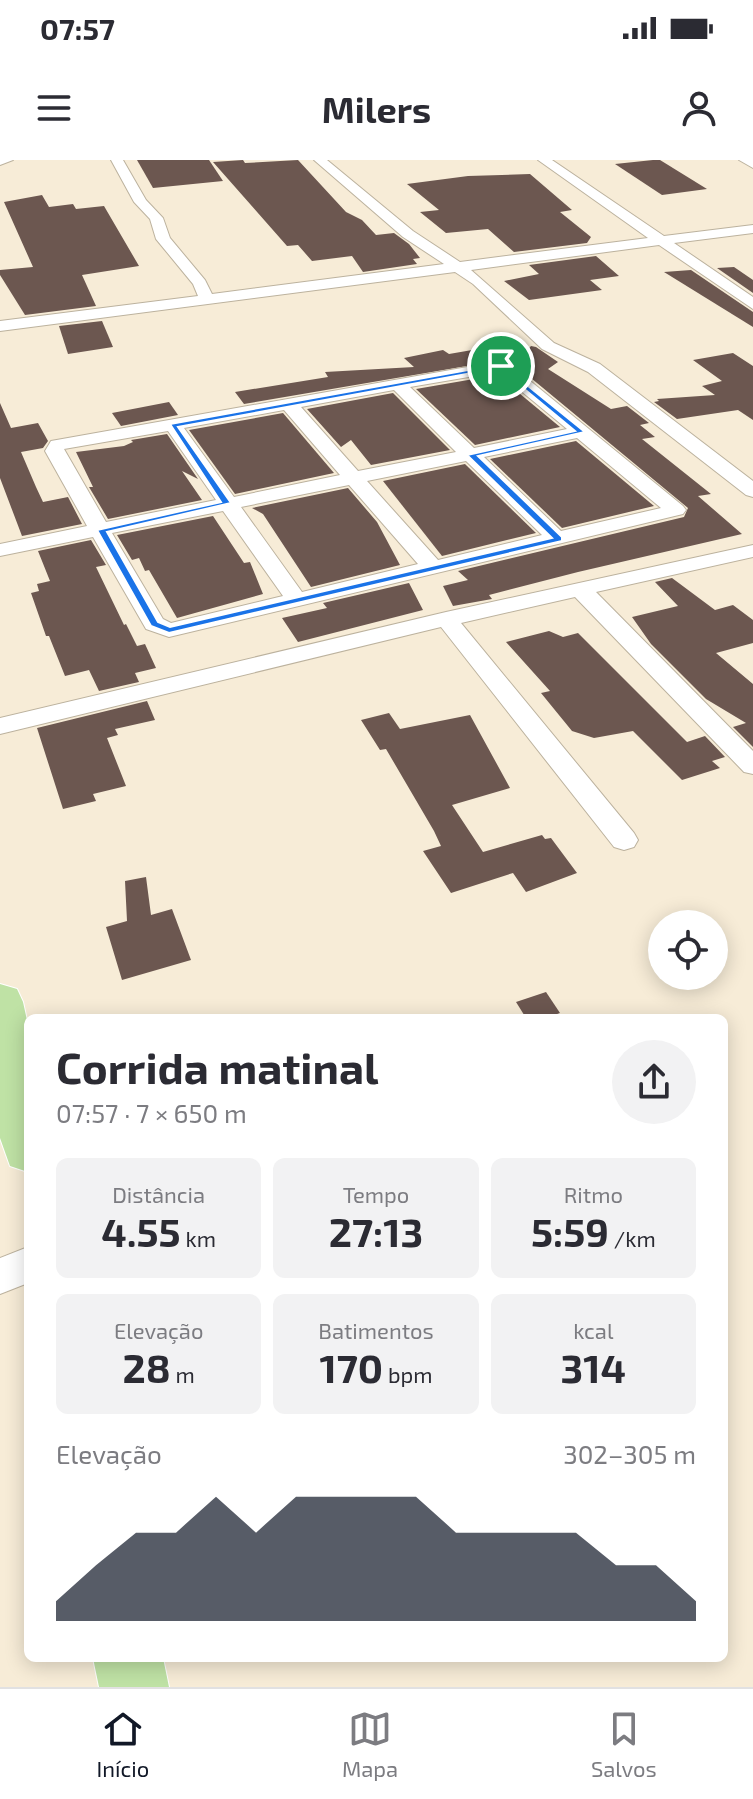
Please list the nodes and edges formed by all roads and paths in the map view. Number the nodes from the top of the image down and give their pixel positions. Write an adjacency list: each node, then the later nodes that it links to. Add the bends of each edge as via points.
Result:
1 (7, 160): 6 (street)
2 (117, 160): 11 (street, via 156,218 163,239)
3 (320, 160): 10 (street)
4 (544, 160): 9 (street)
5 (745, 160): 7 (street)
6 (0, 161)
7 (753, 164)
8 (753, 229): 9 (street)
9 (658, 241): 10 (street); 12 (street)
10 (456, 268): 11 (street); 20 (street, via 478,281 548,346 594,368)
11 (207, 299): 13 (street)
12 (753, 304)
13 (0, 326)
14 (398, 385): 15 (street); 17 (street, via 501,366); 18 (street)
15 (289, 405): 16 (street); 19 (street)
16 (173, 425): 21 (street); 22 (street, via 58,445 54,451)
17 (581, 432): 18 (street); 23 (street, via 676,510)
18 (472, 455): 19 (street); 23 (street)
19 (352, 479): 21 (street); 26 (street)
20 (753, 491)
21 (226, 503): 22 (street); 28 (street)
22 (102, 530): 24 (street); 28 (street, via 160,628)
23 (558, 539): 26 (street)
24 (0, 550)
25 (753, 551): 27 (street)
26 (433, 568): 28 (street)
27 (580, 589): 29 (street); 31 (street)
28 (296, 599)
29 (446, 619): 30 (street); 32 (street)
30 (0, 726)
31 (753, 766)
32 (624, 840)
33 (0, 1002): 34 (main road)
34 (24, 1129)
35 (24, 1267): 36 (street)
36 (0, 1276)
37 (129, 1662): 38 (main road)
38 (134, 1687)

